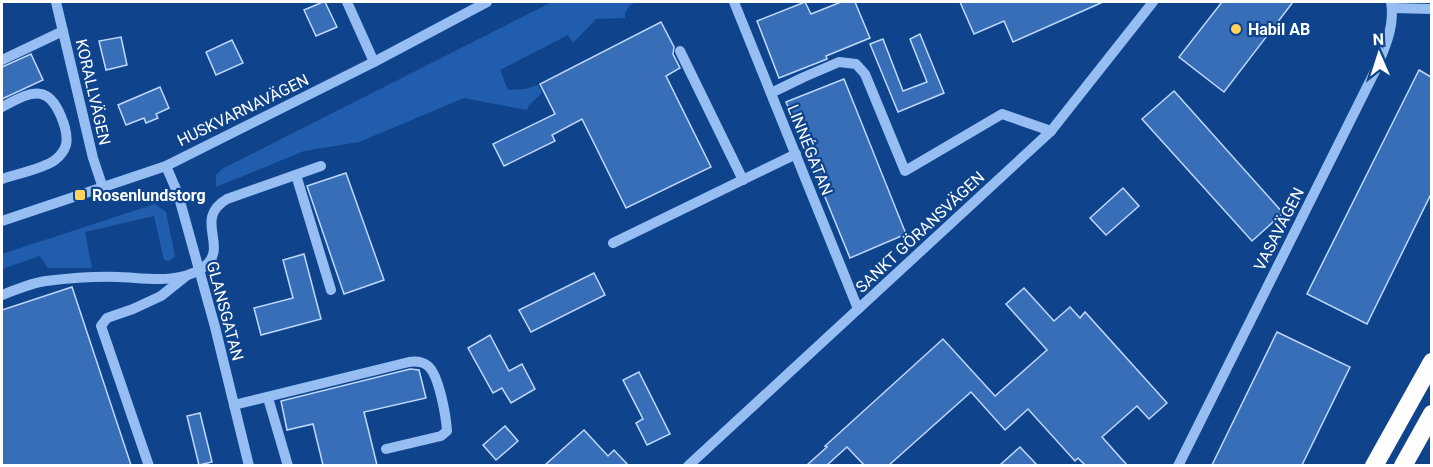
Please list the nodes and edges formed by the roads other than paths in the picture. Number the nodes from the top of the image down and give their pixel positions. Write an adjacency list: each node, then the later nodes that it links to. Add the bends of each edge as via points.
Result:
1 (56, 2): 8 (street, KORALLVÄGEN)
2 (347, 2): 11 (street)
3 (487, 2): 11 (street, HUSKVARNAVÄGEN)
4 (734, 2): 12 (street, LINNÉGATAN)
5 (1153, 2): 14 (street, SANKT GÖRANSVÄGEN)
6 (1391, 4): 7 (street); 38 (street, VASAVÄGEN, via 1388,43 1377,67)
7 (1431, 9)
8 (63, 31): 10 (street); 21 (street, KORALLVÄGEN)
9 (680, 51): 20 (street)
10 (2, 60)
11 (374, 62): 16 (street, HUSKVARNAVÄGEN)
12 (771, 93): 14 (street, via 839,62 856,64 864,74 905,171 1002,114); 15 (street, LINNÉGATAN)
13 (2, 107): 19 (street, via 31,94 47,96 60,114 66,145 53,162)
14 (1051, 131): 28 (street, SANKT GÖRANSVÄGEN)
15 (796, 154): 20 (street); 28 (street, LINNÉGATAN)
16 (166, 166): 21 (street, HUSKVARNAVÄGEN); 24 (street, GLANSGATAN)
17 (321, 166): 18 (street)
18 (296, 175): 24 (street, via 218,204 211,220 215,251); 26 (street)
19 (2, 179)
20 (743, 180): 23 (street)
21 (103, 188): 22 (street, HUSKVARNAVÄGEN)
22 (2, 221)
23 (613, 243)
24 (200, 270): 25 (street); 31 (street, GLANSGATAN)
25 (186, 276): 27 (street, via 42,281); 34 (street, via 161,296 107,318 101,326)
26 (331, 290)
27 (2, 295)
28 (858, 309): 37 (street, SANKT GÖRANSVÄGEN)
29 (1431, 362): 39 (highway)
30 (268, 398): 31 (street); 33 (street, via 422,362 435,375 447,431 441,436); 36 (street)
31 (234, 405): 35 (street, GLANSGATAN)
32 (1431, 414): 40 (highway)
33 (386, 449)
34 (149, 465)
35 (249, 465)
36 (288, 465)
37 (688, 465)
38 (1178, 465)
39 (1374, 465)
40 (1403, 465)

